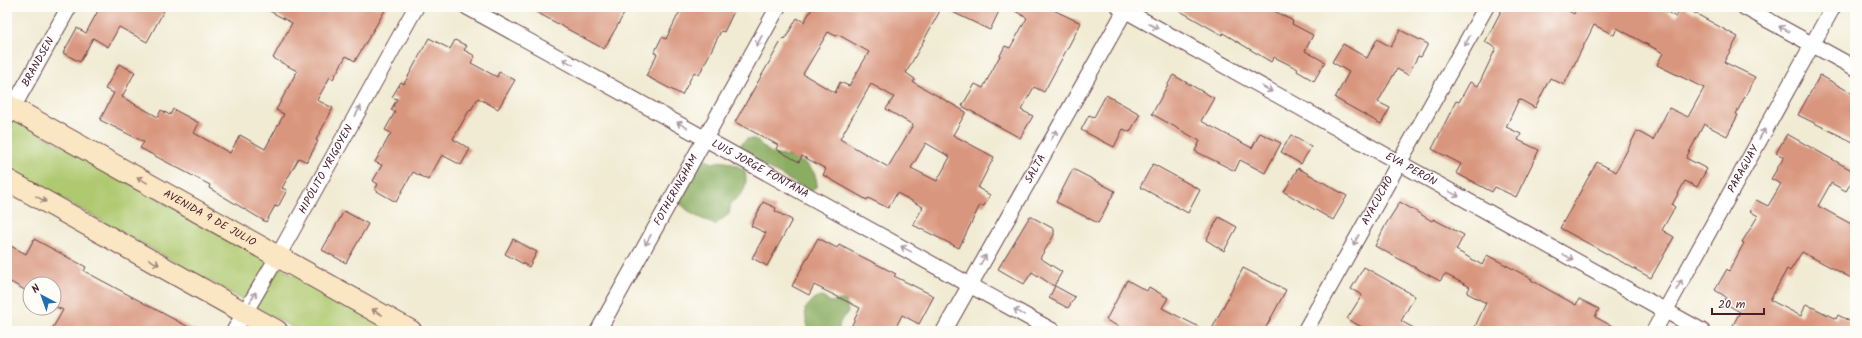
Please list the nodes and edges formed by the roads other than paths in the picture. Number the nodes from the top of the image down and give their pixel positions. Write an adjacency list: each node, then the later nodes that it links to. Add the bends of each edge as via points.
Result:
1 (68, 7): 11 (street, BRANDSEN)
2 (416, 7): 15 (street, HIPÓLITO YRIGOYEN, one-way to 2)
3 (467, 7): 12 (street, LUIS JORGE FONTANA, one-way to 3)
4 (778, 7): 12 (street, FOTHERINGHAM, one-way to 12)
5 (1486, 7): 13 (street, AYACUCHO, one-way to 13)
6 (1744, 7): 9 (street, one-way to 6)
7 (1833, 7): 9 (street, PARAGUAY)
8 (1124, 8): 13 (street, EVA PERÓN, one-way to 13); 16 (street, SALTA, one-way to 8)
9 (1811, 45): 10 (street); 17 (street, PARAGUAY, one-way to 9)
10 (1855, 68)
11 (9, 110): 15 (main road, AVENIDA 9 DE JULIO, one-way to 11)
12 (705, 138): 16 (street, LUIS JORGE FONTANA, one-way to 12); 22 (street, FOTHERINGHAM, one-way to 22)
13 (1399, 163): 17 (street, EVA PERÓN, one-way to 17); 25 (street, AYACUCHO, one-way to 25)
14 (7, 180): 18 (main road, one-way to 18)
15 (278, 256): 18 (street, HIPÓLITO YRIGOYEN, one-way to 15); 21 (main road, AVENIDA 9 DE JULIO, one-way to 15)
16 (970, 284): 23 (street, SALTA); 24 (street, LUIS JORGE FONTANA, one-way to 16)
17 (1665, 311): 26 (street, PARAGUAY); 27 (street, EVA PERÓN)
18 (244, 313): 19 (street, HIPÓLITO YRIGOYEN); 20 (main road)
19 (234, 331)
20 (277, 331)
21 (411, 331)
22 (598, 331)
23 (944, 331)
24 (1053, 331)
25 (1305, 331)
26 (1654, 331)
27 (1702, 331)

